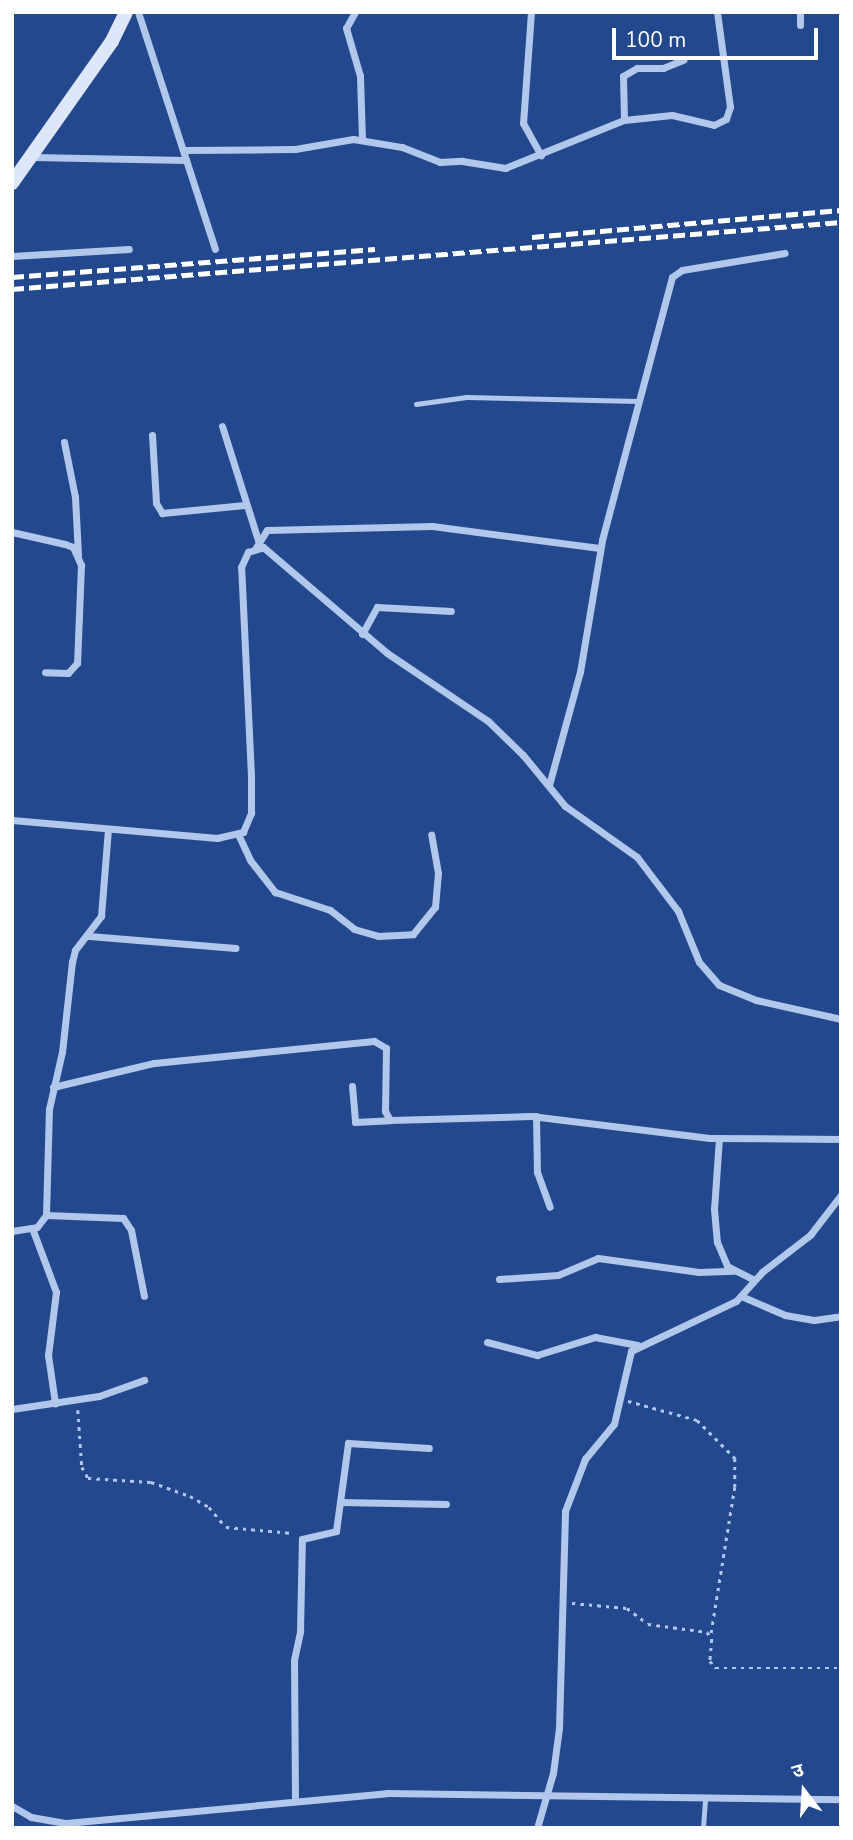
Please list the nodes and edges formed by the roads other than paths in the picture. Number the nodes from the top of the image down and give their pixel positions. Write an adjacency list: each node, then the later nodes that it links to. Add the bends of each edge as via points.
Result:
1 (126, 12): 13 (street, via 105,52)
2 (138, 12): 11 (street)
3 (355, 12): 10 (street, via 346,28 362,89)
4 (531, 12): 12 (street, via 523,123)
5 (717, 12): 9 (street, via 728,71 726,119 714,125 672,115)
6 (800, 12): 7 (street)
7 (800, 25)
8 (683, 60): 9 (street, via 663,68 637,68 623,76)
9 (624, 120): 12 (street)
10 (362, 140): 11 (street, via 295,149); 12 (street, via 440,162 495,168 514,167)
11 (184, 150): 14 (street)
12 (541, 155)
13 (31, 157): 14 (street); 15 (street)
14 (186, 160): 17 (street)
15 (12, 183)
16 (129, 249): 19 (street)
17 (215, 249)
18 (785, 253): 20 (street, via 682,271 672,277)
19 (12, 256)
20 (638, 401): 21 (lane, via 467,397); 28 (street)
21 (416, 404)
22 (222, 425): 25 (street)
23 (152, 435): 25 (street, via 156,503 162,513)
24 (64, 442): 30 (street, via 75,497)
25 (245, 505): 27 (street)
26 (12, 532): 30 (street, via 65,544)
27 (258, 540): 28 (street, via 267,530 281,528 432,526); 29 (street)
28 (600, 548): 34 (street, via 580,672)
29 (255, 549): 32 (street, via 270,550); 37 (street, via 248,552 241,567 251,813 248,825)
30 (78, 556): 33 (street, via 82,597 78,663 68,673)
31 (451, 611): 32 (street, via 377,607)
32 (362, 634): 34 (street, via 488,722)
33 (45, 672)
34 (549, 785): 41 (street, via 578,818 637,857 653,875 678,911 699,962 719,985 756,1000)
35 (12, 820): 36 (street)
36 (108, 829): 37 (street, via 217,838); 39 (street, via 100,916)
37 (238, 834): 38 (street, via 263,880 275,892 287,900 330,910 354,929 378,936 414,934 435,907 438,873)
38 (431, 835)
39 (89, 936): 40 (street); 43 (street, via 75,950 72,962)
40 (236, 948)
41 (841, 1019)
42 (352, 1086): 45 (street, via 355,1122)
43 (54, 1087): 45 (street, via 154,1063 374,1041 386,1048 385,1111); 50 (street)
44 (536, 1116): 45 (street); 46 (street); 49 (street, via 537,1172)
45 (390, 1120)
46 (719, 1138): 47 (street); 53 (street, via 715,1224 721,1256)
47 (841, 1139)
48 (841, 1195): 55 (street, via 810,1235)
49 (550, 1207)
50 (46, 1215): 51 (street, via 42,1225); 56 (street, via 122,1218 131,1230)
51 (32, 1228): 52 (street); 62 (street, via 57,1292 48,1355)
52 (12, 1231)
53 (733, 1272): 54 (street, via 598,1258 558,1275); 55 (street)
54 (499, 1279)
55 (754, 1280): 57 (street)
56 (144, 1296)
57 (741, 1296): 58 (street, via 785,1315 814,1320); 60 (street)
58 (841, 1316)
59 (487, 1342): 60 (street, via 537,1355 595,1337)
60 (637, 1345): 67 (street, via 627,1360 614,1424 590,1450 568,1498 559,1728)
61 (144, 1380): 62 (street)
62 (55, 1403): 63 (street)
63 (12, 1409)
64 (429, 1448): 65 (street, via 348,1443)
65 (340, 1502): 66 (street); 69 (street, via 334,1533 307,1534 302,1539 300,1632 294,1660)
66 (446, 1504)
67 (546, 1794): 68 (street); 69 (street, via 387,1793); 72 (street)
68 (705, 1797): 70 (street); 73 (lane)
69 (295, 1799): 71 (street, via 65,1823 31,1817)
70 (841, 1799)
71 (12, 1805)
72 (537, 1828)
73 (703, 1828)

